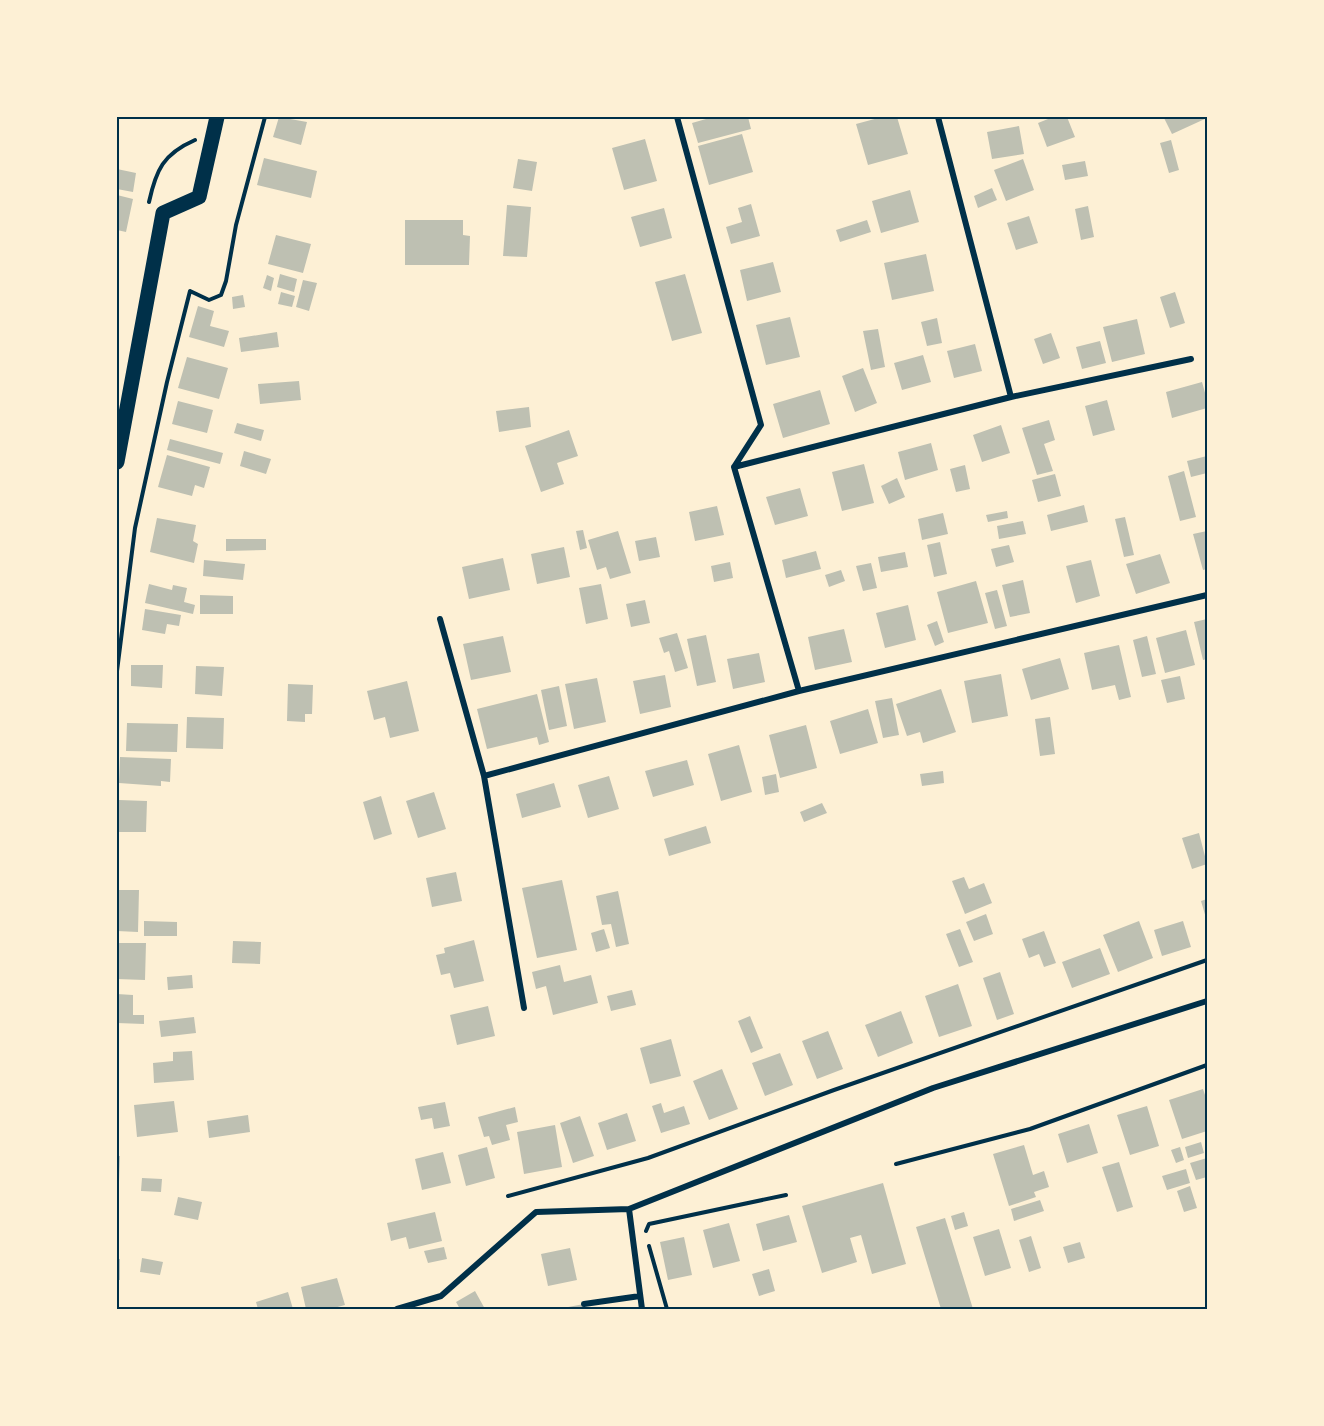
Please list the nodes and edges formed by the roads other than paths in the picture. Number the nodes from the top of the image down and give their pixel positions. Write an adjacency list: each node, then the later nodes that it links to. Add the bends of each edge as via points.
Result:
1 (217, 117): 6 (main road, via 199,197 163,213)
2 (677, 117): 7 (street, via 761,425)
3 (938, 117): 5 (street)
4 (1191, 359): 5 (street)
5 (1011, 397): 7 (street)
6 (117, 462)
7 (734, 467): 10 (street)
8 (1207, 595): 10 (street)
9 (440, 619): 11 (street)
10 (799, 691): 11 (street)
11 (484, 776): 13 (street)
12 (1207, 1001): 14 (street, via 933,1088)
13 (524, 1008)
14 (629, 1209): 15 (street); 17 (street, via 536,1212 441,1296)
15 (640, 1296): 16 (street); 18 (street)
16 (584, 1304)
17 (397, 1309)
18 (642, 1309)

